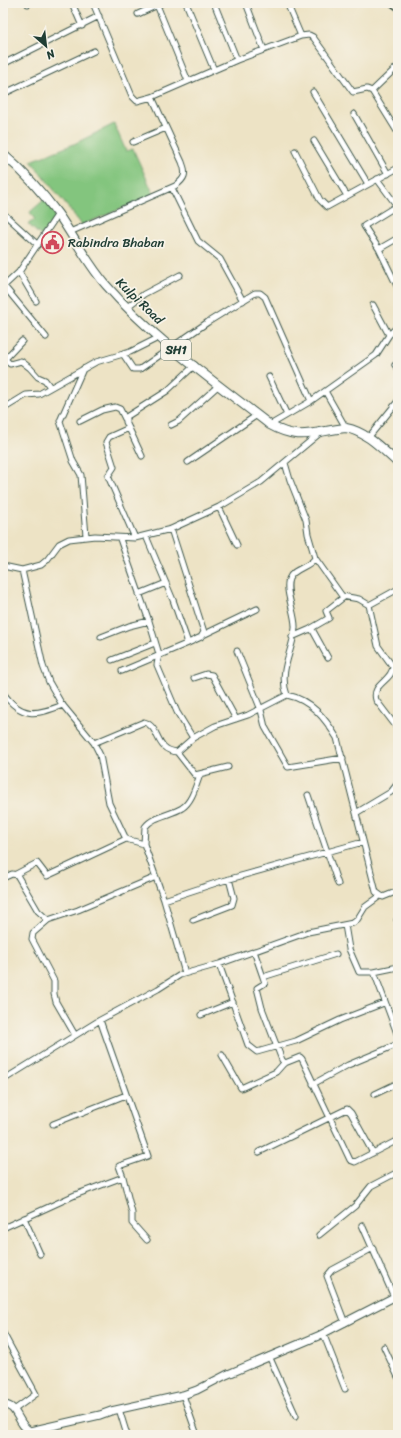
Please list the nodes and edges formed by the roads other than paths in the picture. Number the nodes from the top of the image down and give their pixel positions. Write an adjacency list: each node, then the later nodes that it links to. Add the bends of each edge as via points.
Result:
1 (72, 3): 10 (street)
2 (94, 3): 9 (street)
3 (186, 3): 17 (street)
4 (214, 3): 14 (street)
5 (246, 3): 12 (street)
6 (287, 3): 11 (street)
7 (159, 4): 8 (street); 18 (street)
8 (138, 14)
9 (99, 16): 10 (street); 22 (street, via 132,96 137,102)
10 (82, 26): 15 (street)
11 (301, 36): 12 (street); 19 (street, via 313,37 353,92 367,89)
12 (264, 50): 14 (street)
13 (94, 51): 21 (street)
14 (237, 60): 17 (street)
15 (3, 64)
16 (398, 66): 19 (street)
17 (214, 70): 18 (street)
18 (188, 81): 22 (street)
19 (372, 91): 25 (street)
20 (313, 92): 33 (street)
21 (3, 94)
22 (152, 97): 24 (street)
23 (354, 114): 31 (street)
24 (166, 128): 27 (street); 34 (street, via 185,169 182,181)
25 (398, 133)
26 (314, 141): 35 (street)
27 (133, 142)
28 (295, 151): 35 (street, via 324,205 330,206)
29 (3, 154): 38 (main road, Kulpi Road / SH1, via 27,175)
30 (398, 168): 31 (street)
31 (388, 174): 32 (street)
32 (378, 179): 33 (street); 36 (street)
33 (368, 184): 35 (street)
34 (172, 188): 39 (street); 49 (street, via 198,241 220,259)
35 (347, 196)
36 (397, 205): 42 (street, via 364,226)
37 (3, 214): 41 (street)
38 (58, 214): 39 (main road, Kulpi Road / SH1); 41 (street)
39 (70, 232): 51 (main road, Kulpi Road / SH1, via 105,283)
40 (398, 238): 42 (street)
41 (38, 245): 43 (street)
42 (379, 249): 44 (street)
43 (19, 272): 46 (street); 48 (street)
44 (396, 274): 47 (street)
45 (180, 275): 51 (street)
46 (4, 287): 55 (street)
47 (398, 288)
48 (36, 301)
49 (242, 301): 57 (street); 66 (street, via 255,293 265,297)
50 (373, 305): 53 (street)
51 (127, 306): 54 (main road, Kulpi Road / SH1)
52 (398, 326): 53 (street)
53 (389, 335): 65 (street, via 376,355)
54 (160, 336): 57 (main road, Kulpi Road / SH1); 58 (street)
55 (46, 337)
56 (22, 341): 59 (street)
57 (173, 348): 58 (street, via 137,370 133,369); 60 (main road, Kulpi Road / SH1)
58 (123, 354): 61 (street, via 103,359)
59 (4, 358): 64 (street, via 10,364 21,362 45,380)
60 (195, 365): 63 (main road, Kulpi Road / SH1); 71 (street, via 172,387)
61 (83, 369): 64 (street); 85 (street, via 60,421 73,461 81,475)
62 (269, 377): 70 (street)
63 (219, 385): 69 (main road, Kulpi Road / SH1); 73 (street, via 179,421)
64 (50, 387): 68 (street, via 39,394 26,395)
65 (325, 391): 66 (street); 76 (street)
66 (311, 401): 70 (street)
67 (398, 401): 78 (street)
68 (3, 409)
69 (257, 415): 74 (main road, Kulpi Road / SH1); 80 (street)
70 (287, 415): 74 (street)
71 (125, 419): 72 (street, via 120,409 115,406); 75 (street)
72 (80, 421)
73 (171, 425)
74 (270, 425): 77 (main road, Kulpi Road / SH1, via 295,435)
75 (129, 428): 79 (street); 88 (street, via 109,437 106,442 114,467 108,476)
76 (346, 428): 77 (main road, Kulpi Road / SH1); 78 (main road)
77 (322, 431): 82 (street)
78 (368, 438): 81 (main road)
79 (142, 456)
80 (188, 462)
81 (398, 462)
82 (285, 463): 83 (street, via 261,482); 90 (street, via 306,520)
83 (219, 508): 84 (street); 89 (street)
84 (171, 529): 86 (street); 101 (street, via 203,628)
85 (86, 536): 87 (street); 92 (street, via 63,541 44,563)
86 (146, 536): 88 (street); 93 (street)
87 (120, 538): 88 (street); 95 (street)
88 (135, 538)
89 (237, 545)
90 (315, 558): 96 (street); 103 (street, via 313,562 293,573 289,579 295,628)
91 (3, 566): 92 (street)
92 (22, 570): 116 (street, via 43,666 52,690)
93 (166, 583): 95 (street); 105 (street, via 186,636)
94 (398, 588): 97 (street)
95 (139, 594): 99 (street)
96 (344, 597): 97 (street, via 359,599); 100 (street, via 326,611 329,618)
97 (369, 605): 119 (street, via 378,646 393,667 393,671 374,694)
98 (257, 609): 101 (street)
99 (149, 621): 102 (street); 104 (street)
100 (310, 629): 103 (street); 108 (street, via 314,631)
101 (203, 635): 105 (street)
102 (102, 637)
103 (292, 637): 113 (street, via 284,670 284,689)
104 (155, 643): 107 (street); 109 (street)
105 (186, 644): 107 (street)
106 (237, 651): 117 (street)
107 (158, 654): 110 (street); 120 (street, via 157,665 173,703)
108 (328, 658)
109 (112, 660)
110 (122, 671)
111 (194, 678): 118 (street, via 212,675)
112 (3, 694): 114 (street)
113 (287, 695): 117 (street); 123 (street, via 303,699 322,717 337,738)
114 (10, 702): 115 (street); 116 (street, via 23,712 40,713)
115 (3, 704)
116 (63, 705): 121 (street)
117 (261, 710): 118 (street); 123 (street, via 265,727 288,767)
118 (236, 719): 120 (street, via 224,722)
119 (398, 729)
120 (193, 738): 122 (street)
121 (94, 743): 122 (street, via 144,722 150,725 164,748); 129 (street, via 100,754 108,803)
122 (177, 752): 125 (street, via 193,773)
123 (343, 758): 128 (street)
124 (228, 766): 125 (street)
125 (200, 775): 131 (street, via 182,808 147,824)
126 (398, 783): 128 (street, via 391,792)
127 (308, 795): 132 (street)
128 (356, 813): 130 (street)
129 (126, 839): 131 (street); 133 (street, via 47,876 38,863)
130 (362, 842): 132 (street); 139 (street, via 376,892)
131 (144, 844): 134 (street)
132 (327, 852): 136 (street); 137 (street)
133 (16, 874): 135 (street); 141 (street, via 38,911)
134 (156, 877): 140 (street); 141 (street)
135 (3, 878)
136 (229, 879): 140 (street); 142 (street, via 234,898 232,905)
137 (338, 884)
138 (398, 891): 139 (street)
139 (380, 896): 143 (street, via 365,907 357,920)
140 (164, 900): 149 (street)
141 (48, 920): 155 (street, via 33,933 32,938 54,981 56,1002)
142 (193, 920)
143 (345, 925): 144 (street, via 308,932); 148 (street, via 349,949 357,969 359,972)
144 (254, 951): 146 (street); 150 (street)
145 (336, 954): 150 (street)
146 (219, 964): 149 (street); 151 (street)
147 (398, 967): 148 (street)
148 (374, 972): 152 (street)
149 (185, 973): 154 (street)
150 (263, 977): 158 (street, via 265,983 257,988 257,993)
151 (233, 1002): 153 (street); 158 (street, via 248,1045 257,1052)
152 (384, 1003): 156 (street); 158 (street)
153 (201, 1015)
154 (100, 1020): 155 (street); 165 (street)
155 (75, 1035): 161 (street)
156 (398, 1036)
157 (398, 1044): 163 (street, via 348,1065)
158 (276, 1047): 160 (street)
159 (222, 1056): 160 (street, via 241,1088 276,1072)
160 (284, 1063): 163 (street, via 300,1057)
161 (3, 1080)
162 (398, 1083): 164 (street)
163 (313, 1084): 166 (street)
164 (375, 1094)
165 (126, 1095): 167 (street); 172 (street, via 148,1156 119,1166)
166 (329, 1117): 169 (street); 170 (street, via 349,1110); 170 (street, via 350,1160 355,1162)
167 (53, 1124)
168 (398, 1140): 170 (street)
169 (259, 1152)
170 (372, 1153)
171 (398, 1172): 176 (street, via 371,1186 355,1206)
172 (123, 1177): 173 (street); 177 (street, via 132,1223)
173 (24, 1218): 175 (street); 179 (street)
174 (362, 1225): 178 (street)
175 (3, 1228)
176 (319, 1235)
177 (147, 1240)
178 (373, 1248): 180 (street); 181 (street, via 332,1270 327,1276)
179 (40, 1254)
180 (396, 1296): 181 (main road)
181 (346, 1323): 183 (main road)
182 (3, 1333): 191 (street, via 36,1394)
183 (323, 1333): 185 (main road); 187 (street)
184 (384, 1347): 186 (street)
185 (269, 1356): 188 (main road); 192 (street)
186 (398, 1377)
187 (346, 1389)
188 (183, 1395): 190 (main road); 195 (street)
189 (3, 1405): 191 (main road, via 11,1406)
190 (118, 1409): 193 (main road); 194 (street)
191 (14, 1410): 193 (main road, via 23,1426)
192 (296, 1416)
193 (36, 1432)
194 (127, 1435)
195 (197, 1435)

